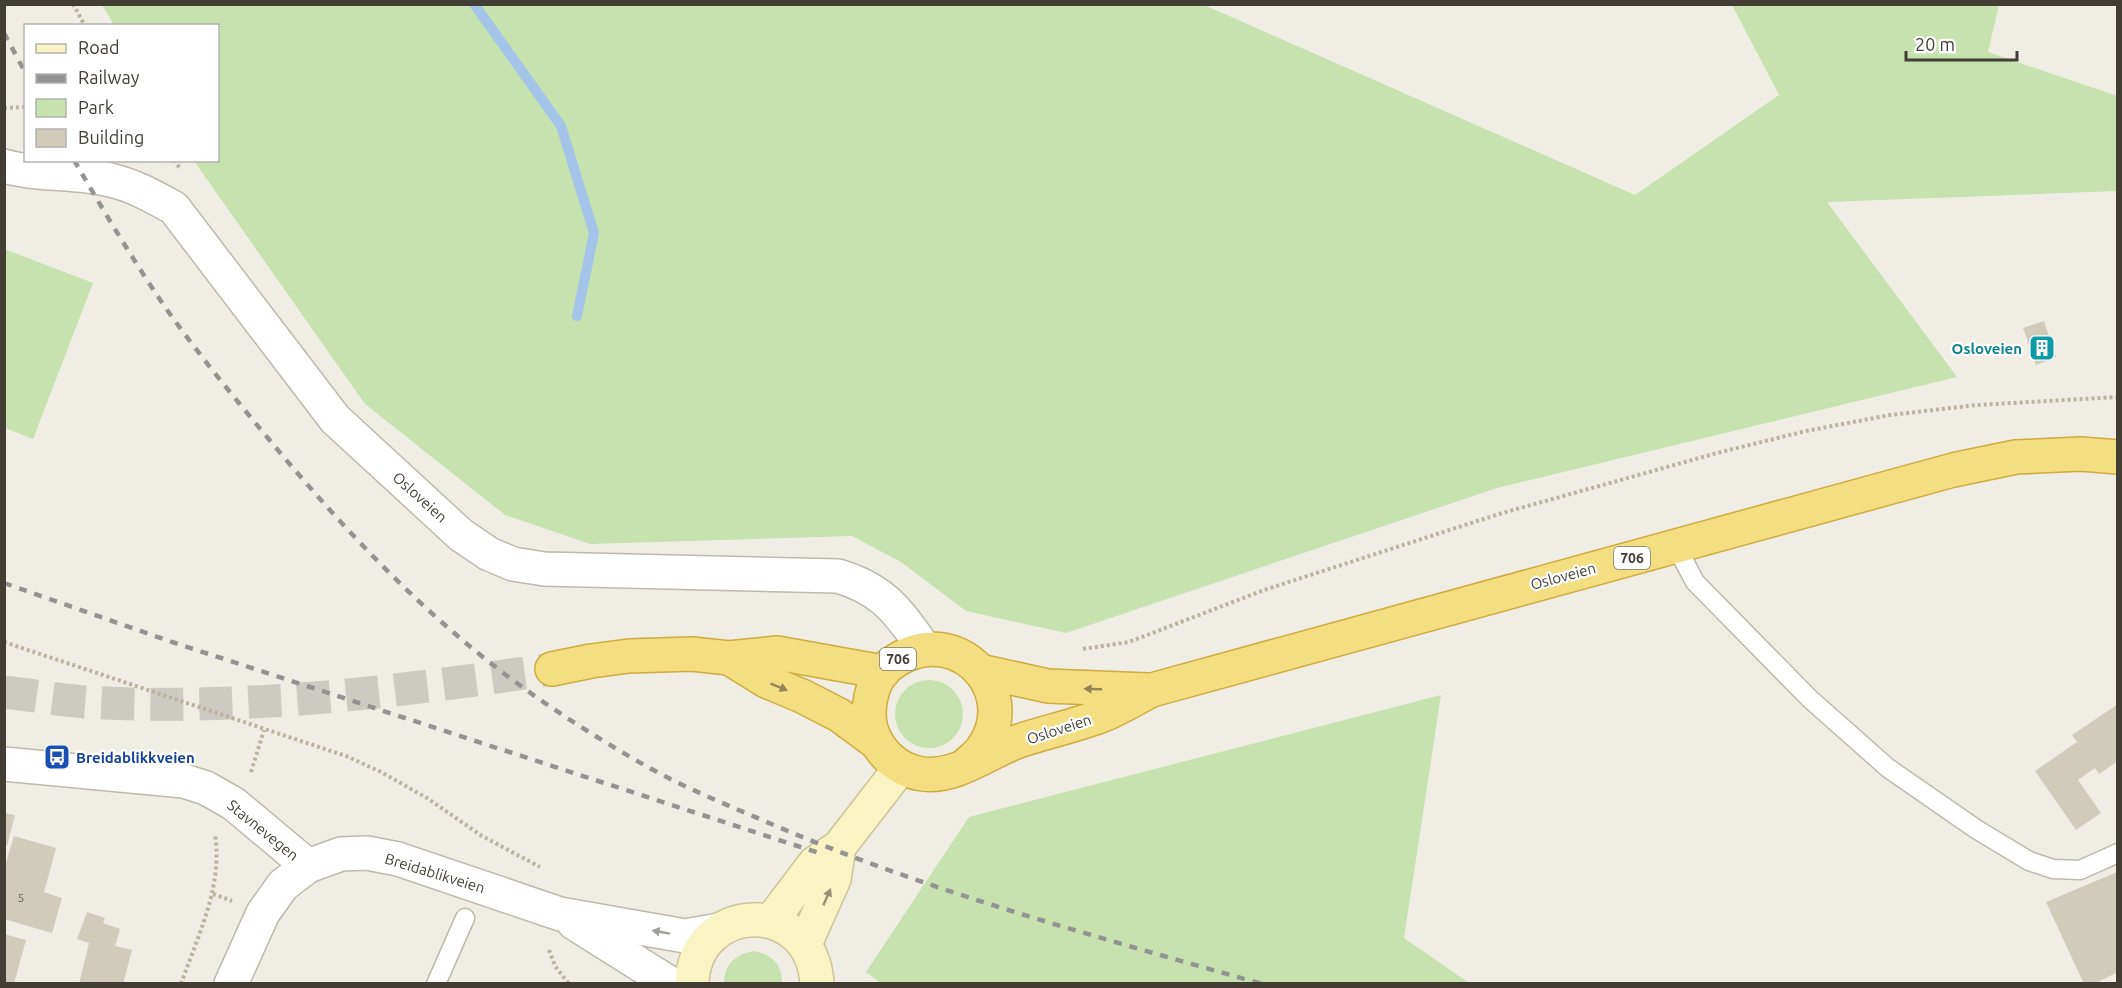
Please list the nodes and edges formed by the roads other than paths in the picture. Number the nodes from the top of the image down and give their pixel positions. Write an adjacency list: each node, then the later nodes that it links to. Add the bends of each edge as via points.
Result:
1 (4, 166): 4 (street, Osloveien, via 110,179 174,208 335,419 461,535 489,554 513,564 544,569 838,576 876,592 894,608)
2 (2118, 457): 3 (highway, Osloveien / 706, via 2016,457 1953,470)
3 (1676, 546): 9 (highway, Osloveien / 706); 15 (lane, via 1695,582 1810,699 1888,768 2029,861 2053,869 2080,870)
4 (925, 649): 7 (highway, 706, via 955,654); 8 (highway, 706, via 902,656)
5 (729, 658): 6 (highway, 706, via 650,654); 8 (highway, 706, via 777,652); 10 (highway, 706, one-way to 10, via 766,681 839,716)
6 (552, 669)
7 (980, 671): 9 (highway, Osloveien / 706, one-way to 7, via 1048,686); 12 (highway, via 995,708 992,730 982,750)
8 (883, 672): 10 (highway, 706, via 872,693 869,710)
9 (1152, 690): 12 (highway, Osloveien / 706, via 1103,715 1014,743)
10 (877, 743): 13 (highway, 706)
11 (4, 764): 16 (street, Stavnevegen, via 184,781 206,788 234,804)
12 (966, 765): 13 (highway, 706, via 945,774 922,774)
13 (901, 767): 14 (main road)
14 (839, 847): 19 (main road, via 815,863); 21 (main road, one-way to 14, via 834,879)
15 (2118, 854)
16 (308, 867): 17 (street, Breidablikveien, via 341,854 367,853 398,859); 22 (street, Breidablikveien, via 283,885 263,914)
17 (560, 914): 20 (street, Breidablikveien, one-way to 17, via 685,936); 24 (street, Breidablikveien)
18 (465, 918): 23 (lane)
19 (771, 921): 20 (main road, via 735,922); 21 (main road, via 788,928)
20 (719, 930): 25 (main road, via 697,958)
21 (805, 944): 26 (main road, via 816,966)
22 (231, 984)
23 (436, 984)
24 (671, 984)
25 (692, 984)
26 (817, 984)

